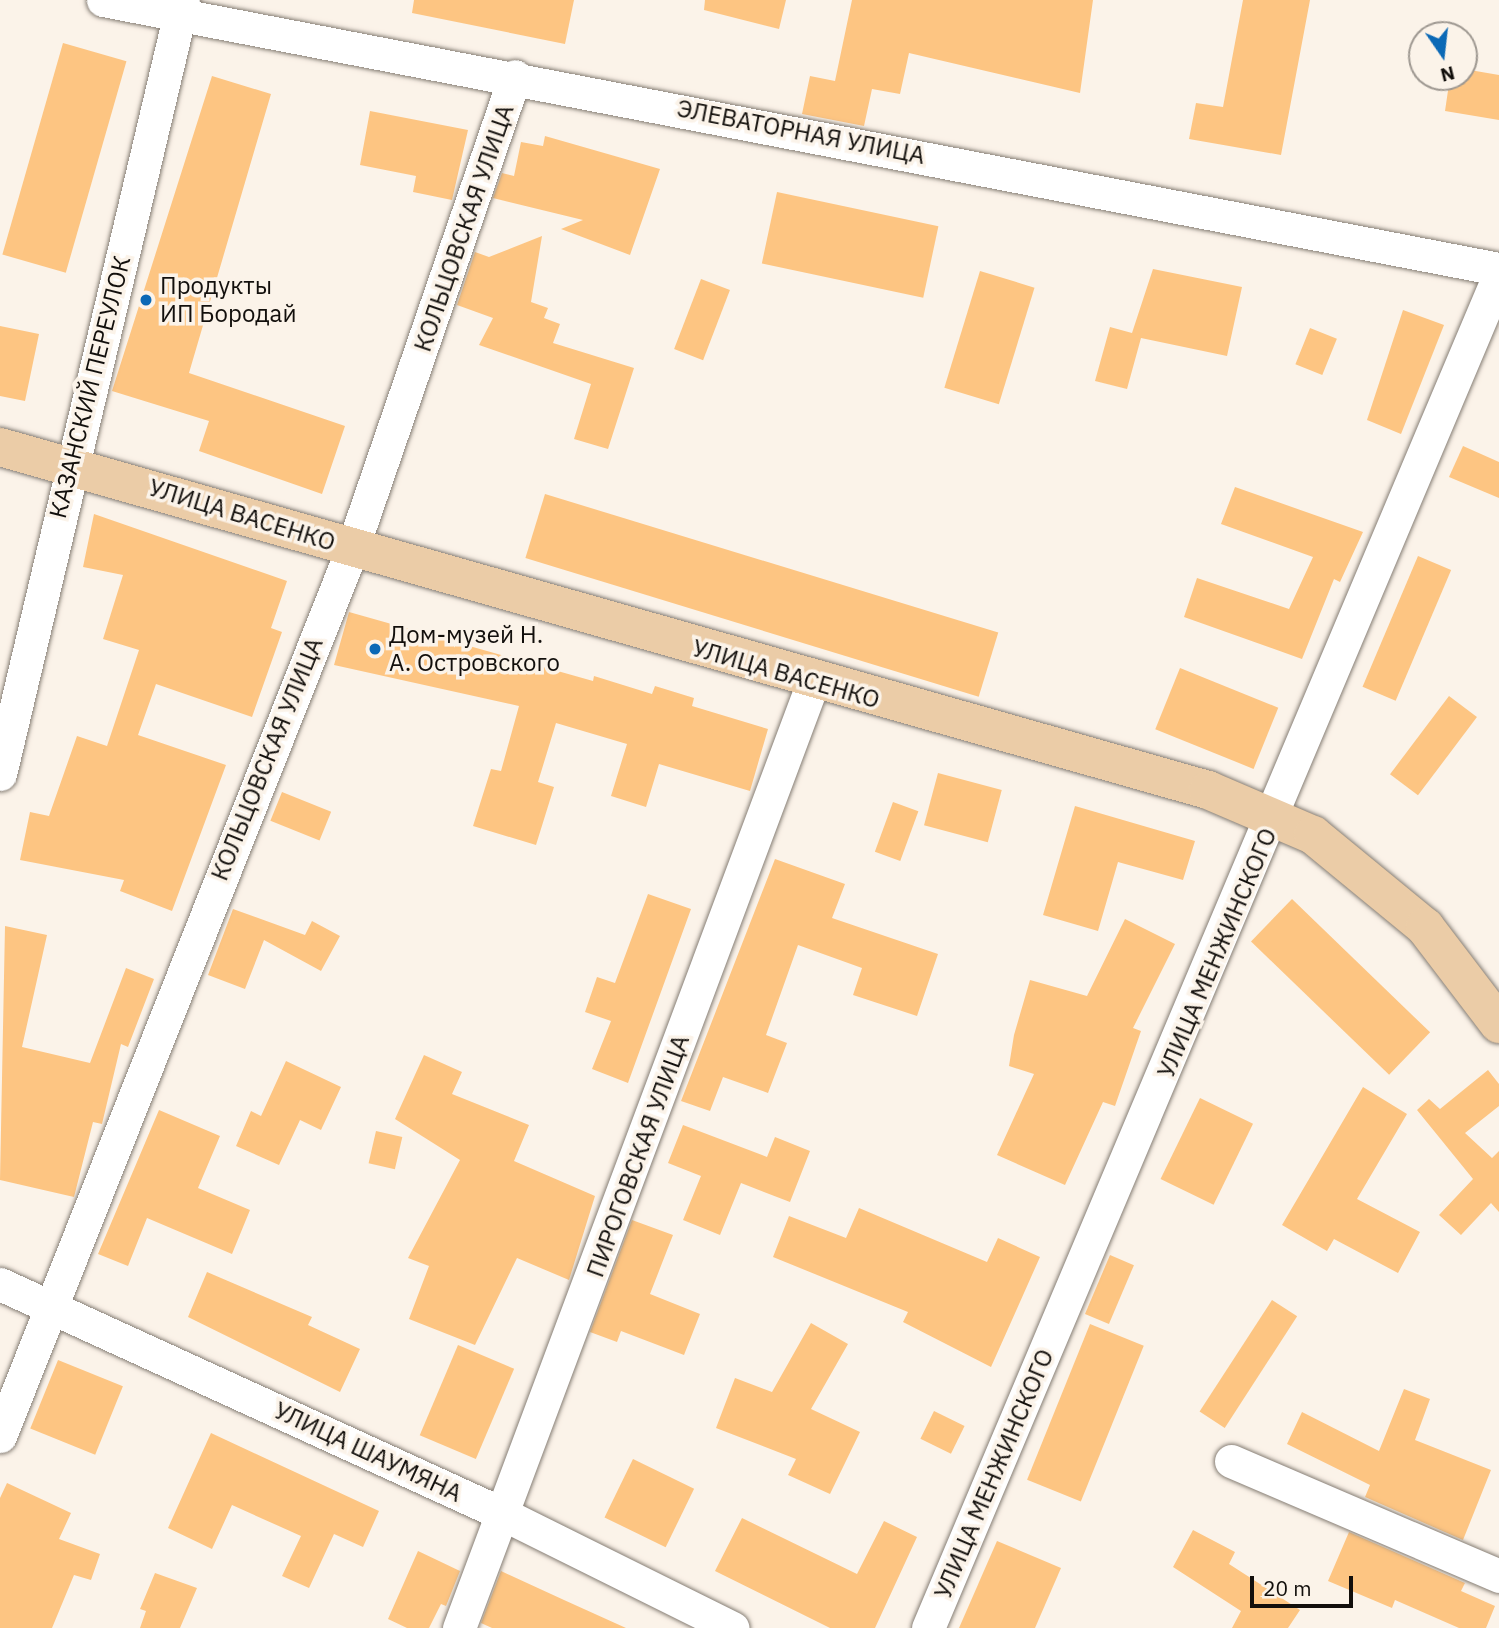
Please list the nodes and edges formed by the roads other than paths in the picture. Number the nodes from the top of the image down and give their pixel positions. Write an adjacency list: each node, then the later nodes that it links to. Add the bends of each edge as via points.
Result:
1 (103, 0): 2 (street, ЭЛЕВАТОРНАЯ УЛИЦА)
2 (182, 7): 3 (street, ЭЛЕВАТОРНАЯ УЛИЦА); 7 (street, КАЗАНСКИЙ ПЕРЕУЛОК)
3 (515, 76): 4 (street, ЭЛЕВАТОРНАЯ УЛИЦА); 8 (street, КОЛЬЦОВСКАЯ УЛИЦА)
4 (1499, 269)
5 (1499, 275): 11 (street, УЛИЦА МЕНЖИНСКОГО)
6 (0, 447): 7 (main road, УЛИЦА ВАСЕНКО)
7 (71, 462): 8 (main road, УЛИЦА ВАСЕНКО); 10 (street, КАЗАНСКИЙ ПЕРЕУЛОК)
8 (352, 549): 9 (main road, УЛИЦА ВАСЕНКО); 14 (street, КОЛЬЦОВСКАЯ УЛИЦА)
9 (813, 682): 11 (main road, УЛИЦА ВАСЕНКО, via 1208,790); 17 (street, ПИРОГОВСКАЯ УЛИЦА)
10 (0, 774)
11 (1274, 819): 12 (main road, УЛИЦА ВАСЕНКО, via 1313,835 1425,927); 21 (street, УЛИЦА МЕНЖИНСКОГО)
12 (1499, 1024)
13 (0, 1283): 14 (street, УЛИЦА ШАУМЯНА)
14 (47, 1305): 15 (street, КОЛЬЦОВСКАЯ УЛИЦА); 17 (street, УЛИЦА ШАУМЯНА)
15 (0, 1436)
16 (1231, 1461): 18 (street)
17 (505, 1515): 19 (street, ПИРОГОВСКАЯ УЛИЦА); 20 (street, УЛИЦА ШАУМЯНА)
18 (1499, 1576)
19 (459, 1628)
20 (733, 1628)
21 (928, 1628)

